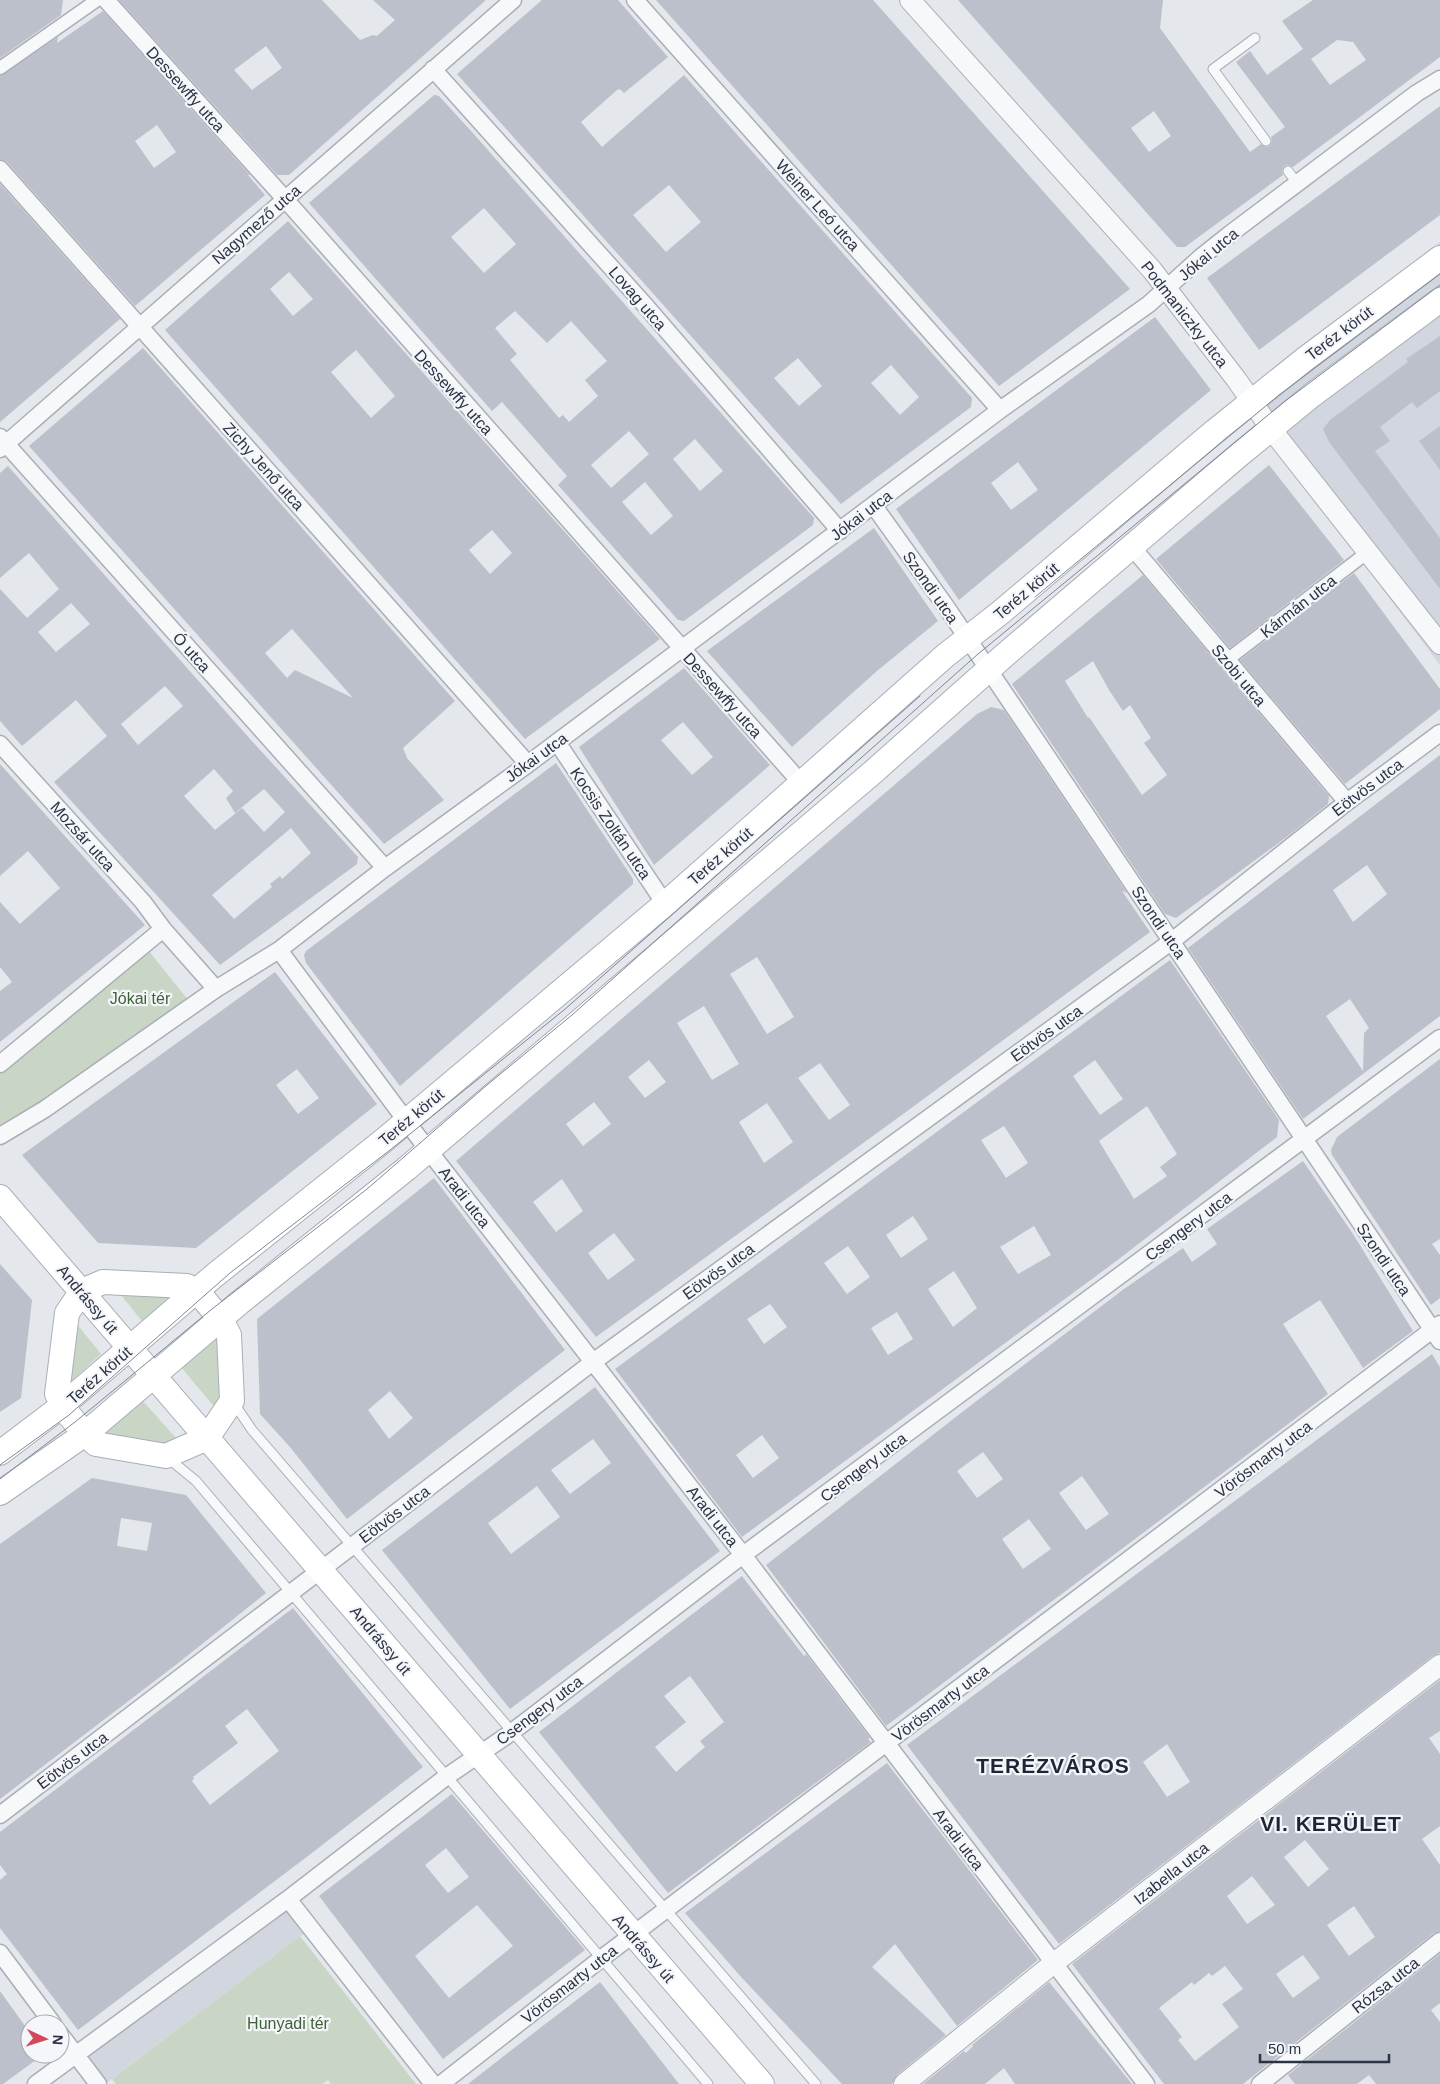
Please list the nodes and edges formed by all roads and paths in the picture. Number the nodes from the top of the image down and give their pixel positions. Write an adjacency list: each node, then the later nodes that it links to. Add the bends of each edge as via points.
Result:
1 (97, 0): 7 (street)
2 (106, 0): 12 (street, Dessewffy utca)
3 (513, 0): 8 (street, Nagymező utca)
4 (635, 0): 18 (street, Weiner Leó utca)
5 (910, 0): 14 (street, Podmaniczky utca, via 1140,256)
6 (1255, 38): 10 (lane, via 1212,69)
7 (0, 68)
8 (433, 69): 12 (street, Nagymező utca); 22 (street, Lovag utca, via 644,304)
9 (1440, 79): 14 (street, Jókai utca, via 1293,177)
10 (1266, 141)
11 (0, 169): 16 (street, Zichy Jenő utca)
12 (285, 199): 16 (street, Nagymező utca); 27 (street, Dessewffy utca)
13 (1440, 258): 17 (main road, Teréz körút)
14 (1166, 290): 17 (street, Podmaniczky utca); 18 (street, Jókai utca)
15 (1440, 300): 19 (main road, Teréz körút)
16 (140, 326): 20 (street, Nagymező utca); 33 (street, Zichy Jenő utca)
17 (1252, 402): 19 (street, Podmaniczky utca); 25 (main road, Teréz körút)
18 (1000, 410): 21 (street, Jókai utca)
19 (1271, 428): 23 (main road, Teréz körút); 24 (street, Podmaniczky utca)
20 (2, 443): 36 (street, Ó utca)
21 (874, 506): 22 (street, Jókai utca); 25 (street, Szondi utca)
22 (840, 531): 27 (street, Jókai utca)
23 (1132, 548): 28 (street, Szobi utca); 29 (main road, Teréz körút)
24 (1368, 552): 26 (street, Podmaniczky utca); 28 (street, Kármán utca)
25 (967, 639): 29 (street, Szondi utca); 34 (main road, Teréz körút)
26 (1440, 644)
27 (682, 648): 31 (street, Jókai utca); 34 (street, Dessewffy utca)
28 (1227, 660): 35 (street, Szobi utca)
29 (989, 670): 39 (street, Szondi utca); 47 (main road, Teréz körút)
30 (1440, 733): 35 (street, Eötvös utca)
31 (557, 742): 33 (street, Jókai utca); 37 (street, Kocsis Zoltán utca)
32 (0, 744): 38 (street, Mozsár utca, via 143,902)
33 (528, 764): 36 (street, Jókai utca)
34 (802, 784): 37 (main road, Teréz körút)
35 (1347, 802): 39 (street, Eötvös utca)
36 (385, 868): 40 (street, Jókai utca)
37 (665, 904): 44 (main road, Teréz körút)
38 (163, 929): 41 (street); 43 (street)
39 (1172, 941): 46 (street, Szondi utca); 54 (street, Eötvös utca)
40 (279, 950): 41 (street); 44 (street, Aradi utca)
41 (216, 989): 45 (street, via 45,1109)
42 (1440, 1038): 46 (street, Csengery utca)
43 (0, 1064)
44 (407, 1121): 47 (street, Aradi utca); 50 (main road, Teréz körút)
45 (0, 1136)
46 (1304, 1140): 52 (street, Szondi utca); 64 (street, Csengery utca)
47 (429, 1150): 51 (main road, Teréz körút); 54 (street, Aradi utca)
48 (0, 1197): 49 (main road, Andrássy út)
49 (82, 1291): 50 (main road, via 103,1282 187,1286); 53 (main road, Andrássy út); 57 (main road, via 67,1313 57,1394)
50 (198, 1292): 51 (main road); 53 (main road, Teréz körút)
51 (221, 1320): 55 (main road, Teréz körút); 56 (main road, via 229,1335)
52 (1437, 1332): 69 (street, Vörösmarty utca)
53 (130, 1348): 55 (main road, Andrássy út); 57 (main road, Teréz körút)
54 (593, 1362): 63 (street, Eötvös utca); 64 (street, Aradi utca)
55 (154, 1376): 58 (main road, Teréz körút); 59 (main road, Andrássy út)
56 (232, 1401): 59 (main road); 63 (lane, via 252,1430)
57 (62, 1406): 58 (main road); 60 (main road, Teréz körút)
58 (85, 1434): 61 (main road, via 96,1444); 62 (main road, Teréz körút)
59 (207, 1438): 61 (main road); 65 (main road, Andrássy út)
60 (0, 1452)
61 (166, 1456): 66 (lane, via 196,1481)
62 (0, 1494)
63 (352, 1545): 65 (street, Eötvös utca); 68 (lane)
64 (743, 1555): 68 (street, Csengery utca); 69 (street, Aradi utca)
65 (320, 1569): 66 (street, Eötvös utca); 70 (main road, Andrássy út)
66 (291, 1592): 71 (lane); 72 (street, Eötvös utca)
67 (1440, 1665): 79 (street, Izabella utca)
68 (512, 1732): 70 (street, Csengery utca); 74 (lane)
69 (886, 1744): 74 (street, Vörösmarty utca); 79 (street, Aradi utca)
70 (479, 1755): 71 (street, Csengery utca); 75 (main road, Andrássy út)
71 (446, 1777): 73 (street, Csengery utca); 78 (lane)
72 (0, 1815)
73 (288, 1899): 82 (street); 85 (street)
74 (666, 1911): 75 (street, Vörösmarty utca); 89 (lane)
75 (633, 1935): 78 (street, Vörösmarty utca); 88 (main road, Andrássy út)
76 (1440, 1941): 92 (street, Rózsa utca)
77 (0, 1953): 80 (street)
78 (602, 1958): 86 (street, Vörösmarty utca); 87 (lane)
79 (1054, 1964): 90 (street, Izabella utca); 91 (street, Aradi utca)
80 (46, 2014)
81 (70, 2048): 82 (street)
82 (76, 2056): 83 (street); 84 (street)
83 (36, 2084)
84 (98, 2084)
85 (433, 2084)
86 (441, 2084)
87 (708, 2084)
88 (762, 2084)
89 (816, 2084)
90 (904, 2084)
91 (1146, 2084)
92 (1260, 2084)

